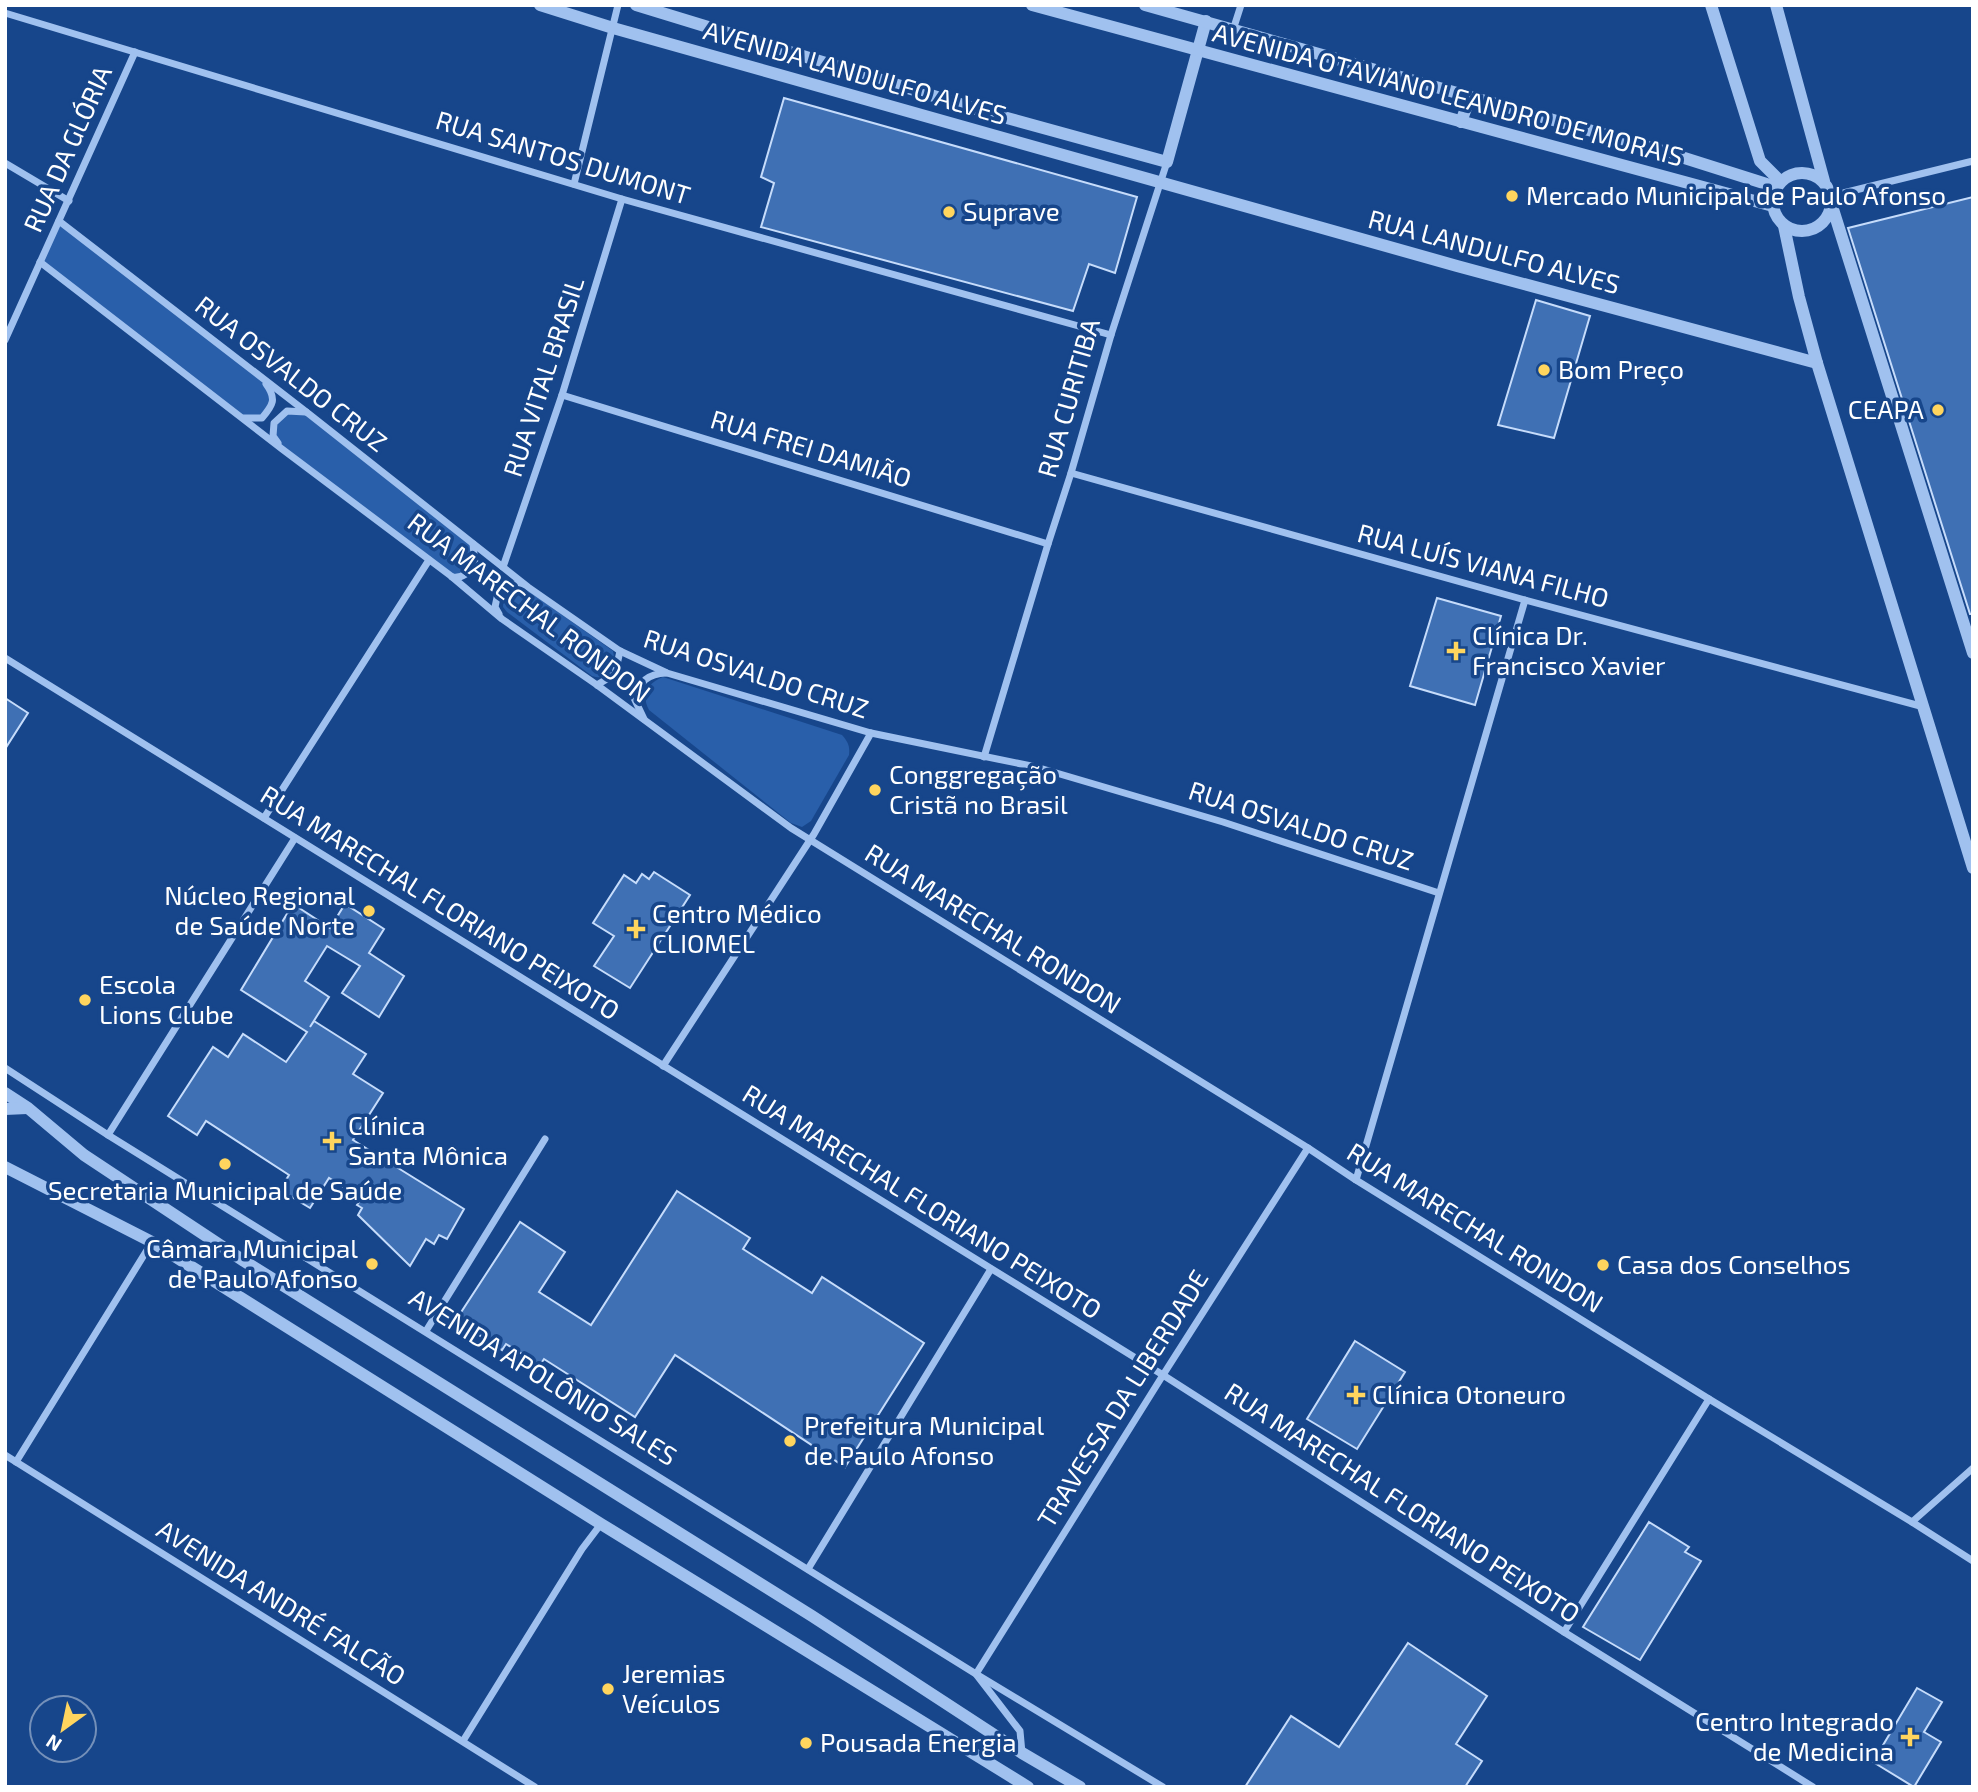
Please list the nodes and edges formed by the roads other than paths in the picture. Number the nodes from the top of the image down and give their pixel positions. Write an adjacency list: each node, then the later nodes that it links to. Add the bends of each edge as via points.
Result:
1 (540, 5): 11 (street, AVENIDA LANDULFO ALVES)
2 (618, 5): 11 (street)
3 (636, 5): 18 (street, AVENIDA LANDULFO ALVES)
4 (1032, 5): 13 (street, AVENIDA OTAVIANO LEANDRO DE MORAIS)
5 (1145, 5): 10 (street, AVENIDA OTAVIANO LEANDRO DE MORAIS)
6 (1241, 5): 12 (street)
7 (1711, 5): 23 (street, via 1760,161)
8 (1776, 5): 20 (street)
9 (5, 13): 14 (street, RUA SANTOS DUMONT)
10 (1206, 21): 12 (street, AVENIDA OTAVIANO LEANDRO DE MORAIS); 13 (street, RUA CURITIBA)
11 (613, 29): 21 (street, AVENIDA LANDULFO ALVES); 22 (street)
12 (1233, 30): 15 (street, AVENIDA OTAVIANO LEANDRO DE MORAIS)
13 (1197, 51): 16 (street, AVENIDA OTAVIANO LEANDRO DE MORAIS); 18 (street, RUA CURITIBA)
14 (135, 52): 22 (street, RUA SANTOS DUMONT); 25 (street, RUA DA GLÓRIA)
15 (1470, 97): 16 (street); 23 (street, AVENIDA OTAVIANO LEANDRO DE MORAIS)
16 (1461, 122): 27 (street, AVENIDA OTAVIANO LEANDRO DE MORAIS)
17 (1973, 161): 26 (street)
18 (1167, 162): 21 (street, RUA CURITIBA)
19 (5, 163): 25 (street)
20 (1824, 181): 23 (street, via 1797,172); 26 (street)
21 (1159, 182): 31 (street, RUA CURITIBA); 33 (street, RUA LANDULFO ALVES)
22 (574, 184): 24 (street, RUA SANTOS DUMONT)
23 (1778, 184): 27 (street)
24 (622, 199): 31 (street, RUA SANTOS DUMONT); 35 (street, RUA VITAL BRASIL)
25 (69, 201): 28 (street, RUA DA GLÓRIA)
26 (1832, 201): 29 (street, via 1829,216 1814,229); 48 (street)
27 (1773, 206): 29 (street)
28 (59, 221): 30 (street, RUA DA GLÓRIA); 34 (street, RUA OSVALDO CRUZ)
29 (1784, 226): 33 (street)
30 (40, 262): 32 (street, RUA DA GLÓRIA); 36 (street, RUA MARECHAL RONDON)
31 (1111, 335): 39 (street, RUA CURITIBA)
32 (5, 340)
33 (1817, 363): 54 (street)
34 (262, 378): 36 (street, via 272,393 272,406 262,418); 37 (street, RUA OSVALDO CRUZ)
35 (562, 395): 41 (street, RUA FREI DAMIÃO); 43 (street, RUA VITAL BRASIL)
36 (237, 414): 38 (street, RUA MARECHAL RONDON)
37 (309, 414): 38 (street, via 286,411 274,423 274,436); 40 (street, RUA OSVALDO CRUZ)
38 (282, 449): 42 (street, RUA MARECHAL RONDON)
39 (1071, 473): 41 (street, RUA CURITIBA); 46 (street, RUA LUÍS VIANA FILHO)
40 (473, 544): 43 (street, RUA OSVALDO CRUZ); 44 (street, via 475,564 468,573)
41 (1048, 544): 57 (street, RUA CURITIBA)
42 (429, 561): 44 (street, RUA MARECHAL RONDON); 58 (street)
43 (503, 567): 45 (street, RUA OSVALDO CRUZ)
44 (451, 576): 47 (street, RUA MARECHAL RONDON)
45 (527, 587): 47 (street, via 520,583 498,593 495,607); 49 (street, RUA OSVALDO CRUZ)
46 (1525, 600): 54 (street, RUA LUÍS VIANA FILHO); 62 (street)
47 (502, 619): 53 (street, RUA MARECHAL RONDON)
48 (1968, 619): 50 (street)
49 (620, 652): 52 (street, RUA OSVALDO CRUZ); 53 (street, via 615,674)
50 (1973, 653)
51 (5, 657): 58 (street, RUA MARECHAL FLORIANO PEIXOTO)
52 (667, 673): 55 (street, via 654,674 640,683 634,698); 56 (street, RUA OSVALDO CRUZ)
53 (597, 685): 55 (street, RUA MARECHAL RONDON)
54 (1924, 707): 61 (street)
55 (645, 720): 60 (street, RUA MARECHAL RONDON)
56 (871, 733): 57 (street, RUA OSVALDO CRUZ); 60 (street)
57 (984, 757): 62 (street, RUA OSVALDO CRUZ, via 1036,767 1223,822)
58 (264, 818): 59 (street, RUA MARECHAL FLORIANO PEIXOTO)
59 (295, 838): 63 (street, RUA MARECHAL FLORIANO PEIXOTO); 68 (street)
60 (810, 841): 63 (street); 70 (street, RUA MARECHAL RONDON)
61 (1973, 868)
62 (1439, 892): 74 (street)
63 (663, 1066): 76 (street, RUA MARECHAL FLORIANO PEIXOTO)
64 (5, 1068): 68 (street, AVENIDA APOLÔNIO SALES)
65 (5, 1093): 66 (street)
66 (28, 1108): 67 (street); 90 (street, via 84,1155 243,1261)
67 (5, 1109)
68 (108, 1135): 77 (street, AVENIDA APOLÔNIO SALES)
69 (545, 1139): 77 (street)
70 (1308, 1148): 74 (street, RUA MARECHAL RONDON); 78 (street, TRAVESSA DA LIBERDADE)
71 (5, 1161): 73 (street)
72 (5, 1167): 73 (street)
73 (25, 1176): 75 (street)
74 (1356, 1180): 79 (street, RUA MARECHAL RONDON)
75 (152, 1242): 81 (street); 84 (street)
76 (991, 1269): 78 (street, RUA MARECHAL FLORIANO PEIXOTO); 86 (street)
77 (426, 1331): 86 (street, AVENIDA APOLÔNIO SALES)
78 (1163, 1375): 87 (street, RUA MARECHAL FLORIANO PEIXOTO); 88 (street, TRAVESSA DA LIBERDADE)
79 (1709, 1399): 83 (street, RUA MARECHAL RONDON); 87 (street)
80 (5, 1455): 81 (street, AVENIDA ANDRÉ FALCÃO)
81 (16, 1462): 89 (street, AVENIDA ANDRÉ FALCÃO)
82 (1973, 1468): 83 (street)
83 (1912, 1522): 85 (street, RUA MARECHAL RONDON)
84 (601, 1524): 89 (street); 92 (street)
85 (1973, 1560)
86 (808, 1569): 88 (street, AVENIDA APOLÔNIO SALES)
87 (1564, 1632): 95 (street, RUA MARECHAL FLORIANO PEIXOTO)
88 (976, 1674): 90 (street, AVENIDA APOLÔNIO SALES, via 1020,1731); 94 (street)
89 (463, 1741): 91 (street, AVENIDA ANDRÉ FALCÃO)
90 (1022, 1753): 93 (street)
91 (535, 1787)
92 (1027, 1787)
93 (1080, 1787)
94 (1163, 1787)
95 (1813, 1787)

